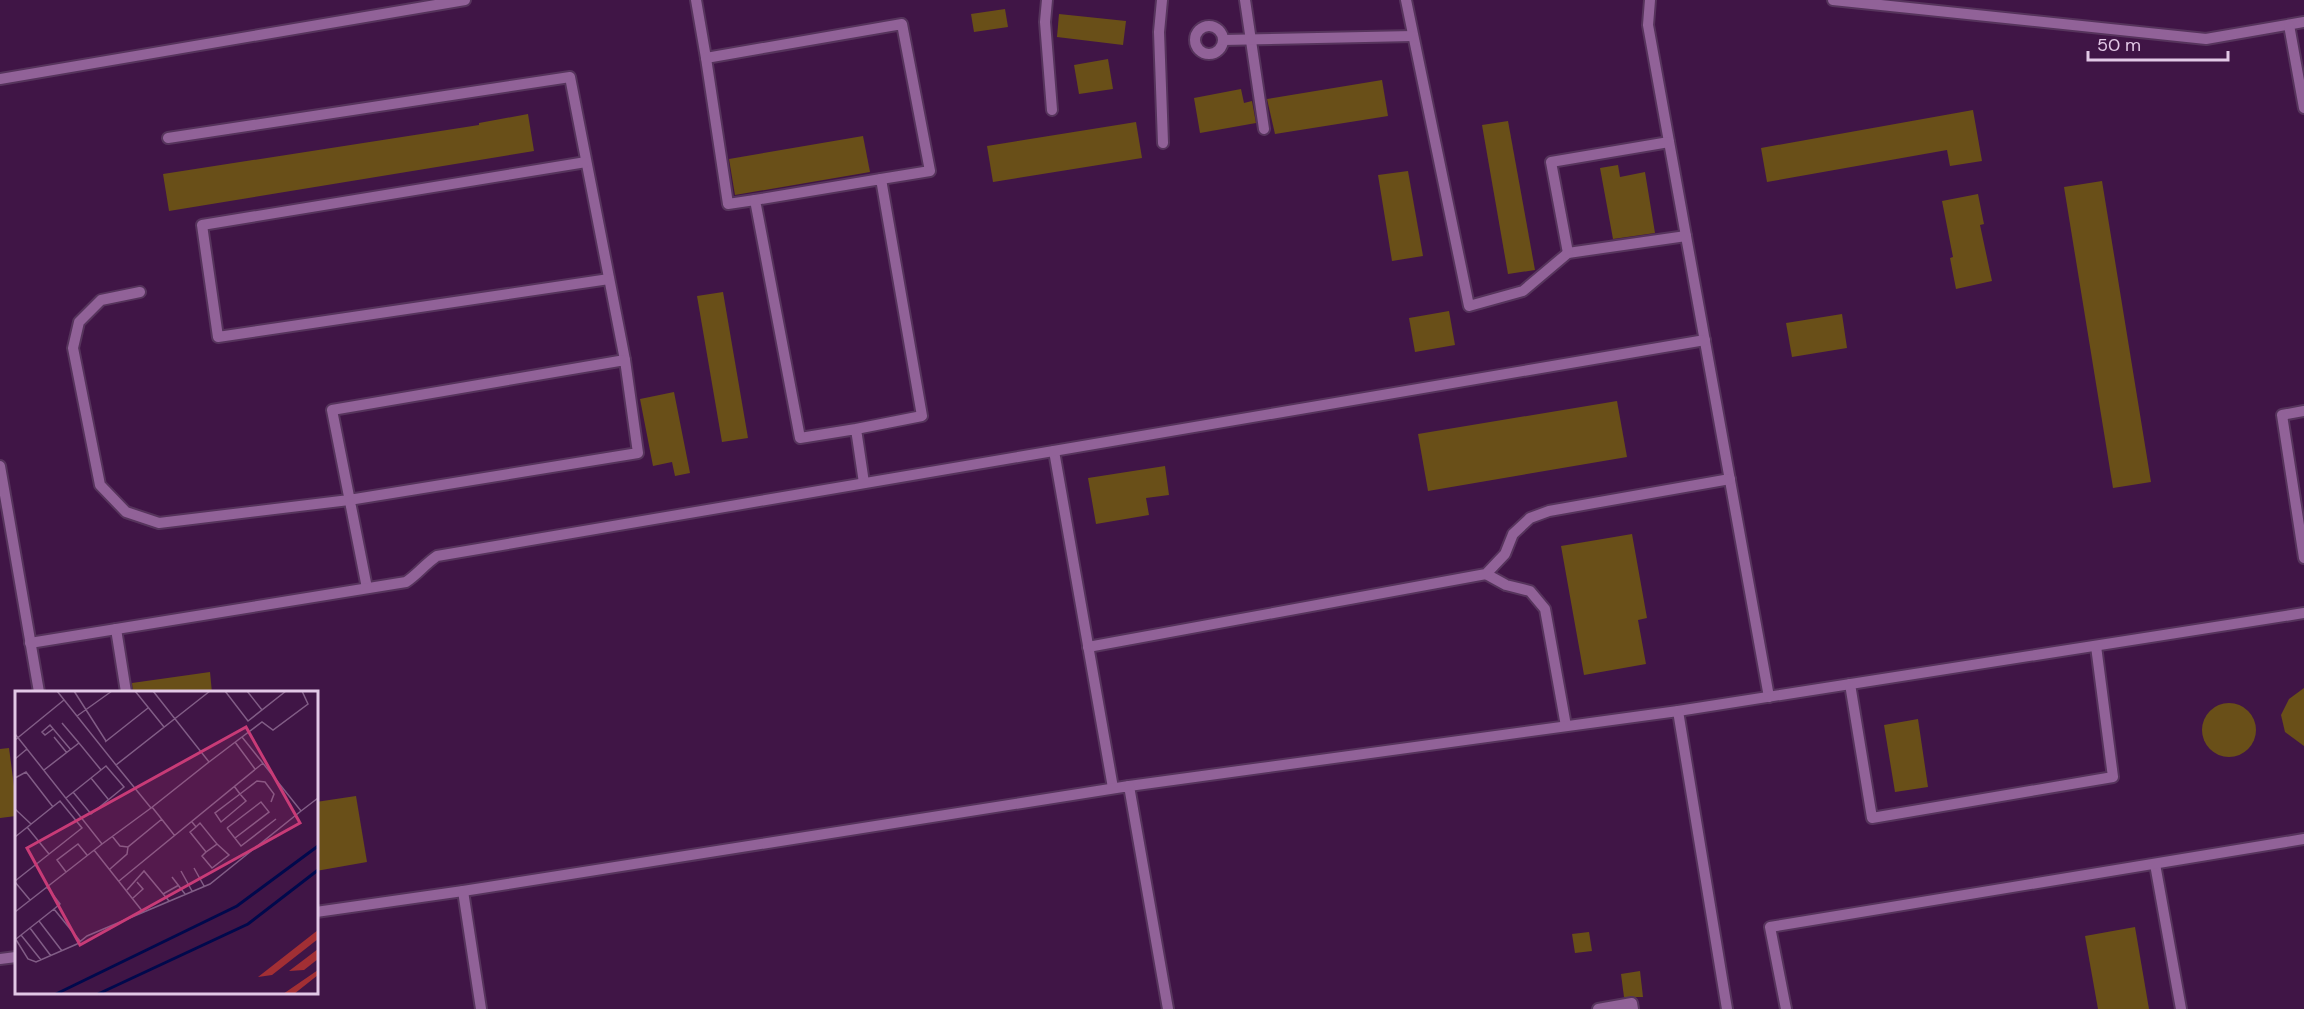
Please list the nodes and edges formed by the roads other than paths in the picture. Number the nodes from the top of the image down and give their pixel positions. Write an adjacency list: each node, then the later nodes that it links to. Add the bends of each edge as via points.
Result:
1 (465, 0): 15 (lane)
2 (696, 0): 14 (lane)
3 (1047, 0): 17 (lane)
4 (1162, 0): 21 (lane, via 1159,32)
5 (1245, 0): 12 (lane)
6 (1406, 0): 11 (lane)
7 (1650, 0): 20 (lane, via 1648,25)
8 (1833, 0): 10 (lane, via 2206,39)
9 (2304, 22): 10 (lane)
10 (2289, 25): 16 (lane)
11 (1413, 36): 12 (lane); 26 (lane, via 1469,306 1524,291)
12 (1251, 39): 13 (lane); 18 (lane)
13 (1223, 40)
14 (706, 58): 23 (lane, via 903,24 930,171); 24 (lane, via 728,204)
15 (0, 79)
16 (2304, 108)
17 (1052, 110)
18 (1264, 129)
19 (168, 138): 22 (lane, via 570,77)
20 (1669, 142): 25 (lane); 26 (lane, via 1551,162)
21 (1163, 143)
22 (586, 162): 27 (lane); 27 (lane, via 202,225 218,337)
23 (881, 179): 24 (lane); 32 (lane, via 922,416)
24 (755, 200): 32 (lane, via 800,438)
25 (1686, 236): 26 (lane); 29 (lane)
26 (1568, 253)
27 (609, 279): 30 (lane)
28 (140, 292): 37 (lane, via 101,300 79,322 73,348 100,485 126,512 159,523)
29 (1705, 340): 33 (lane); 35 (lane)
30 (625, 360): 37 (lane, via 638,453); 37 (lane, via 332,410)
31 (2304, 411): 38 (lane, via 2283,415)
32 (856, 429): 36 (lane)
33 (1054, 451): 36 (lane); 45 (lane)
34 (0, 466): 43 (lane)
35 (1730, 478): 39 (lane, via 1530,518 1513,534 1505,554); 49 (lane)
36 (864, 483): 40 (lane, via 437,556 406,582)
37 (349, 500): 40 (lane)
38 (2304, 558)
39 (1486, 573): 45 (lane); 51 (lane, via 1506,585 1530,591 1545,609)
40 (367, 588): 42 (lane)
41 (2304, 613): 44 (lane)
42 (116, 629): 43 (lane); 48 (lane)
43 (30, 643): 47 (lane)
44 (2096, 646): 46 (lane); 46 (lane, via 2113,777 1872,818)
45 (1088, 647): 53 (lane)
46 (1850, 684): 49 (lane)
47 (39, 691)
48 (126, 691)
49 (1769, 697): 50 (lane)
50 (1678, 711): 51 (lane); 64 (lane)
51 (1566, 726): 52 (lane)
52 (1129, 786): 53 (lane); 61 (lane)
53 (1113, 788): 56 (lane)
54 (2304, 839): 55 (lane)
55 (2155, 864): 65 (lane, via 1770,927); 66 (lane)
56 (463, 891): 57 (lane); 60 (lane)
57 (318, 912)
58 (15, 957): 59 (lane)
59 (0, 959)
60 (481, 1009)
61 (1168, 1009)
62 (1598, 1009): 63 (lane, via 1632,1003)
63 (1633, 1009)
64 (1727, 1009)
65 (1786, 1009)
66 (2181, 1009)

